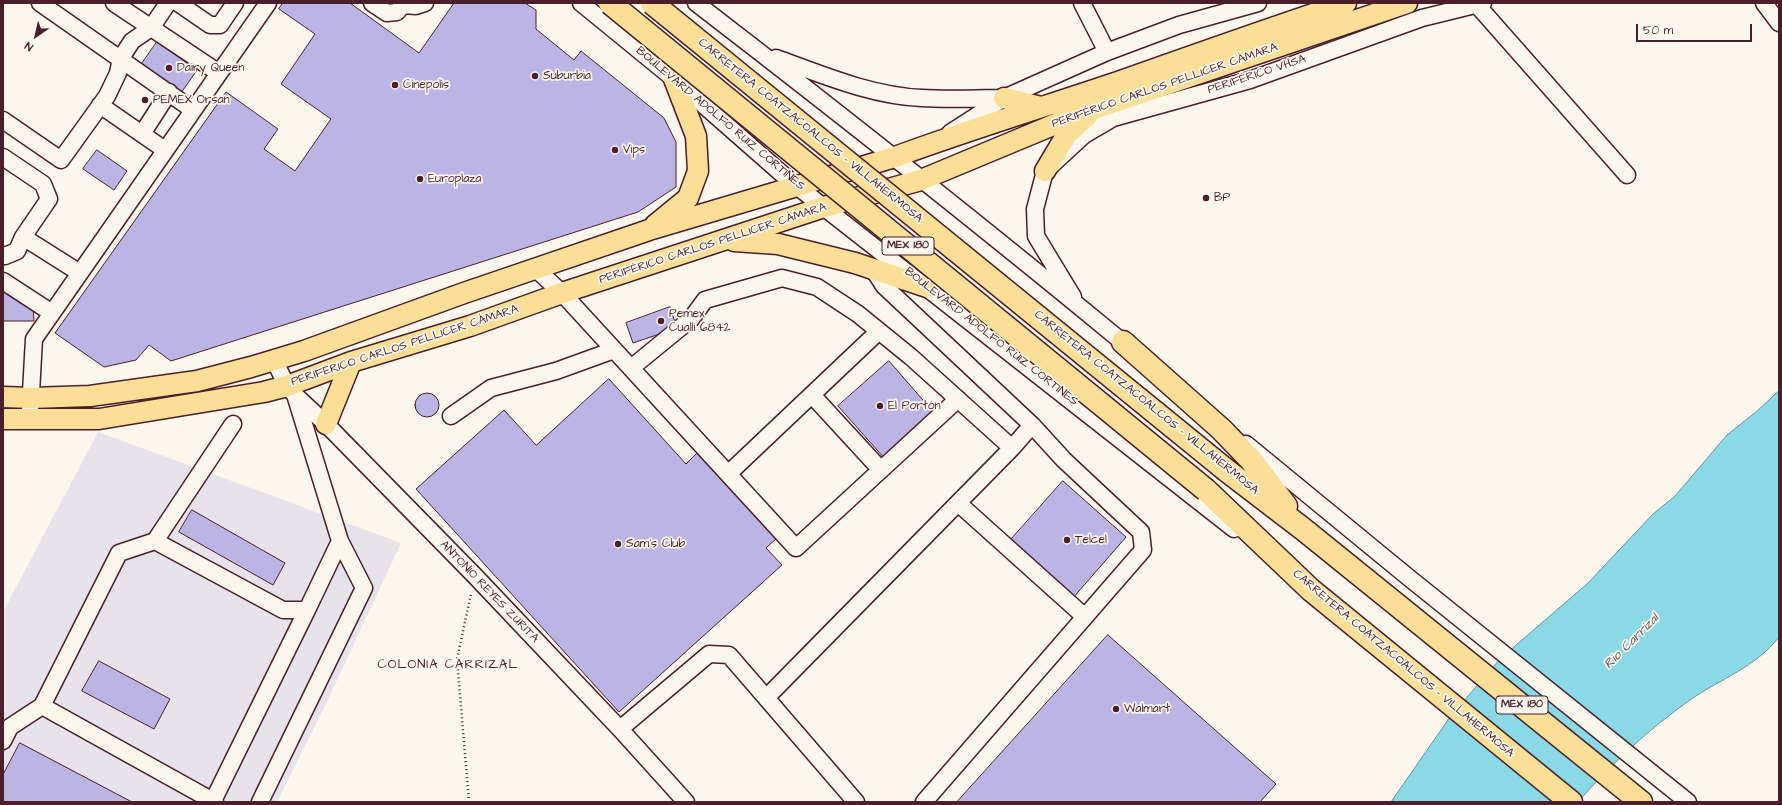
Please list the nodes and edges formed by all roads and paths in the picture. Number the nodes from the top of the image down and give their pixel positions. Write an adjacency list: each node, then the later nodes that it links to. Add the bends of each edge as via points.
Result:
1 (40, 3): 24 (street)
2 (114, 3): 21 (street)
3 (168, 3): 21 (street)
4 (178, 3): 5 (street, via 210,25 220,25)
5 (235, 3)
6 (268, 3): 25 (street)
7 (372, 3): 18 (street, via 387,13 397,12)
8 (425, 3): 18 (street, via 416,6)
9 (581, 3): 26 (street, BOULEVARD ADOLFO RUIZ CORTINES)
10 (610, 3): 81 (highway, CARRETERA COATZACOALCOS - VILLAHERMOSA / MEX 180, bridge, via 1206,490)
11 (652, 3): 77 (highway, CARRETERA COATZACOALCOS - VILLAHERMOSA / MEX 180, bridge, via 1226,470)
12 (696, 3): 23 (street)
13 (1082, 3): 22 (street)
14 (1258, 3): 22 (street, via 1179,25)
15 (1346, 3): 30 (main road, PERIFÉRICO CARLOS PELLICER CÁMARA)
16 (1407, 3): 31 (main road, PERIFÉRICO CARLOS PELLICER CÁMARA)
17 (1764, 3): 20 (street)
18 (403, 4)
19 (1480, 4): 39 (street, PERIFÉRICO VHSA, via 1422,18 1250,80 1114,118 1084,135); 40 (street)
20 (1779, 23)
21 (151, 28): 24 (street, via 132,41); 25 (street)
22 (1107, 52): 28 (street)
23 (763, 53): 28 (street, via 874,91 921,98); 38 (street)
24 (121, 58): 27 (street); 29 (street, via 118,73)
25 (218, 73): 32 (street)
26 (674, 78): 42 (street, BOULEVARD ADOLFO RUIZ CORTINES); 44 (main road, via 696,136 698,171 688,198)
27 (169, 92): 32 (street); 34 (street)
28 (1004, 98): 30 (main road); 35 (street)
29 (100, 105): 33 (street, via 61,160); 34 (street)
30 (1041, 107): 35 (main road, PERIFÉRICO CARLOS PELLICER CÁMARA)
31 (1096, 108): 39 (main road, via 1067,134); 41 (main road, PERIFÉRICO CARLOS PELLICER CÁMARA)
32 (193, 110): 36 (street)
33 (3, 120)
34 (142, 134): 36 (street)
35 (935, 142): 38 (main road, PERIFÉRICO CARLOS PELLICER CÁMARA)
36 (165, 150): 50 (street)
37 (3, 157): 45 (street, via 43,184 49,199)
38 (895, 157): 41 (street); 42 (main road, PERIFÉRICO CARLOS PELLICER CÁMARA)
39 (1045, 171): 54 (street, via 1035,209 1036,236)
40 (1627, 175)
41 (921, 180): 43 (main road, PERIFÉRICO CARLOS PELLICER CÁMARA); 54 (street)
42 (797, 185): 43 (street, BOULEVARD ADOLFO RUIZ CORTINES); 44 (main road, PERIFÉRICO CARLOS PELLICER CÁMARA)
43 (824, 207): 46 (main road, PERIFÉRICO CARLOS PELLICER CÁMARA); 52 (street, BOULEVARD ADOLFO RUIZ CORTINES)
44 (649, 230): 49 (main road, PERIFÉRICO CARLOS PELLICER CÁMARA)
45 (23, 237): 47 (street, via 17,250); 50 (street)
46 (724, 240): 48 (main road, via 778,244); 53 (main road, PERIFÉRICO CARLOS PELLICER CÁMARA)
47 (3, 255)
48 (873, 269): 52 (main road); 72 (street, via 884,286)
49 (537, 270): 53 (street); 59 (main road, PERIFÉRICO CARLOS PELLICER CÁMARA)
50 (80, 274): 55 (street)
51 (3, 281): 55 (street)
52 (927, 287): 81 (street, BOULEVARD ADOLFO RUIZ CORTINES)
53 (562, 293): 58 (street); 60 (main road, PERIFÉRICO CARLOS PELLICER CÁMARA, via 470,326)
54 (1079, 307): 57 (street)
55 (52, 313): 65 (street, via 34,339)
56 (879, 331): 61 (street, via 817,287 782,278 705,300 691,319); 63 (street); 66 (street)
57 (1123, 342): 77 (highway, via 1221,429 1251,460); 96 (street, via 1408,577)
58 (614, 350): 61 (street); 67 (street, via 556,371 491,388)
59 (274, 360): 62 (street); 65 (main road, via 197,381 90,396)
60 (351, 362): 62 (main road, PERIFÉRICO CARLOS PELLICER CÁMARA); 71 (main road)
61 (631, 368): 75 (street)
62 (291, 391): 69 (main road, PERIFÉRICO CARLOS PELLICER CÁMARA, via 264,392 99,419); 71 (street, ANTONIO REYES ZURITA); 79 (street)
63 (812, 395): 74 (street); 75 (street)
64 (3, 397): 65 (main road)
65 (31, 398): 69 (street)
66 (958, 400): 73 (street); 74 (street)
67 (451, 416)
68 (3, 419): 69 (main road, PERIFÉRICO CARLOS PELLICER CÁMARA)
69 (29, 419)
70 (233, 424): 78 (street)
71 (326, 424): 80 (street, ANTONIO REYES ZURITA)
72 (1032, 425): 73 (street); 83 (street, via 1064,460 1141,532 1143,550)
73 (1012, 448): 76 (street)
74 (881, 470): 75 (street, via 796,548)
75 (728, 474)
76 (958, 503): 83 (street); 84 (street)
77 (1303, 529): 95 (highway, CARRETERA COATZACOALCOS - VILLAHERMOSA / MEX 180)
78 (154, 541): 82 (street, via 283,610); 85 (street, via 119,553)
79 (340, 541): 82 (street); 89 (street, via 364,588)
80 (475, 576): 86 (street, ANTONIO REYES ZURITA); 90 (path, via 457,659)
81 (1311, 590): 94 (highway, CARRETERA COATZACOALCOS - VILLAHERMOSA / MEX 180)
82 (307, 610): 88 (street)
83 (1085, 617): 93 (street)
84 (766, 698): 86 (street, via 729,655 709,654); 92 (street)
85 (42, 706): 87 (street, via 10,727); 88 (street)
86 (620, 729): 91 (street, ANTONIO REYES ZURITA)
87 (3, 741)
88 (214, 801)
89 (260, 802)
90 (469, 802)
91 (686, 802)
92 (856, 802)
93 (924, 802)
94 (1571, 802)
95 (1641, 802)
96 (1688, 802)

